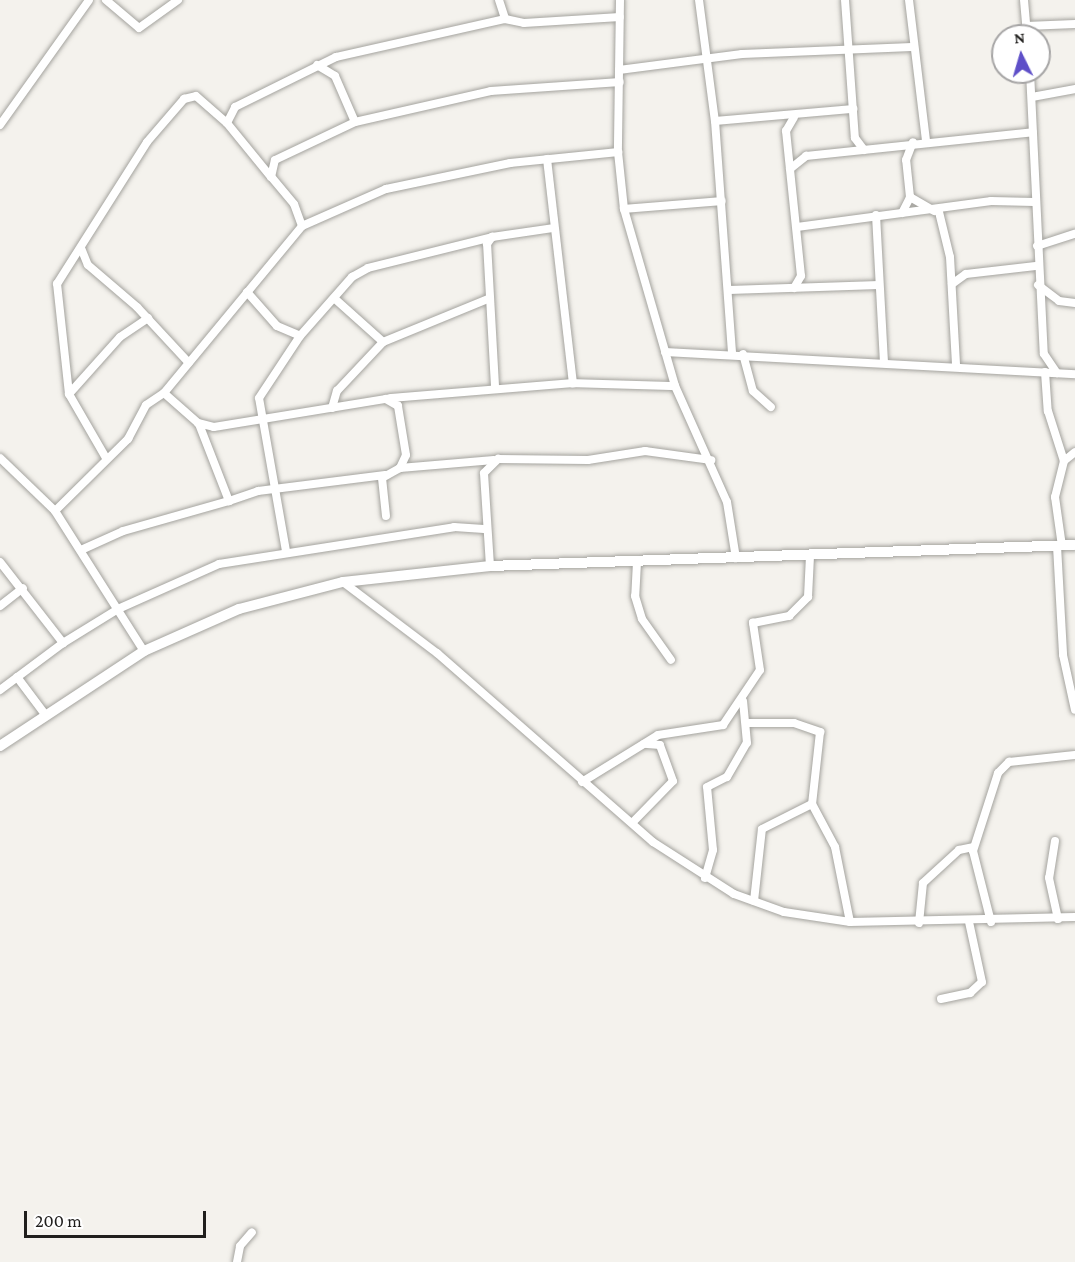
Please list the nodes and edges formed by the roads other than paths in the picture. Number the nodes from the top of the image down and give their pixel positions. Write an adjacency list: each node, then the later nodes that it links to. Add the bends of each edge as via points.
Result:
1 (89, 0): 30 (street)
2 (106, 0): 3 (street, via 139,28)
3 (178, 0)
4 (499, 0): 11 (street)
5 (620, 0): 10 (street)
6 (699, 0): 17 (street)
7 (845, 0): 16 (street)
8 (909, 0): 15 (street)
9 (1024, 0): 12 (street)
10 (620, 17): 11 (street, via 525,23); 19 (street)
11 (505, 19): 18 (street)
12 (1026, 24)
13 (1075, 24): 14 (street)
14 (1051, 25)
15 (912, 47): 16 (street); 33 (street)
16 (850, 50): 17 (street); 24 (street)
17 (707, 58): 19 (street); 27 (street)
18 (317, 65): 28 (street, via 336,76); 29 (street, via 235,107)
19 (619, 70): 20 (street)
20 (620, 82): 28 (street, via 490,91); 36 (street)
21 (1031, 84): 23 (street)
22 (1075, 89): 23 (street)
23 (1032, 97): 32 (street)
24 (853, 110): 25 (street); 35 (street, via 856,142)
25 (794, 117): 26 (street); 31 (street)
26 (775, 118): 27 (street); 31 (street)
27 (715, 121): 43 (street)
28 (355, 122): 41 (street, via 275,160)
29 (227, 123): 41 (street); 57 (street, via 196,96 184,99 147,142)
30 (0, 125)
31 (786, 131): 37 (street)
32 (1033, 132): 33 (street); 44 (street)
33 (926, 141): 34 (street)
34 (913, 142): 35 (street); 42 (street, via 906,160)
35 (864, 150): 38 (street)
36 (618, 152): 39 (street); 45 (street)
37 (789, 154): 38 (street); 40 (street)
38 (801, 158): 40 (street)
39 (547, 159): 49 (street, via 386,189); 51 (street)
40 (790, 169): 50 (street)
41 (271, 177): 49 (street, via 294,204)
42 (910, 197): 46 (street); 47 (street)
43 (722, 201): 45 (street); 67 (street)
44 (1034, 202): 46 (street, via 992,201); 52 (street)
45 (624, 210): 79 (street)
46 (938, 212): 47 (street); 58 (street)
47 (902, 213): 48 (street)
48 (876, 215): 50 (street); 63 (street)
49 (302, 226): 68 (street)
50 (797, 227): 61 (street)
51 (554, 228): 54 (street); 88 (street)
52 (1036, 230): 55 (street); 56 (street)
53 (1075, 234): 55 (street)
54 (492, 237): 69 (street, via 368,268); 70 (street, via 485,250)
55 (1051, 238): 56 (street)
56 (1037, 246): 59 (street)
57 (81, 248): 74 (street, via 88,265); 91 (street, via 57,284)
58 (951, 265): 60 (street); 62 (street)
59 (1036, 266): 60 (street); 64 (street)
60 (963, 275): 62 (street)
61 (801, 276): 65 (street); 66 (street)
62 (952, 284): 84 (street)
63 (879, 285): 66 (street); 83 (street)
64 (1038, 285): 73 (street, via 1059,301); 86 (street, via 1044,354)
65 (794, 288): 66 (street); 67 (street)
66 (807, 288)
67 (729, 290): 80 (street)
68 (247, 292): 71 (street); 72 (street)
69 (334, 298): 76 (street); 77 (street, via 362,317)
70 (488, 299): 77 (street, via 475,309); 89 (street, via 495,372)
71 (239, 303): 72 (street); 82 (street)
72 (252, 303): 75 (street)
73 (1075, 303)
74 (148, 318): 82 (street); 91 (street, via 120,337)
75 (286, 333): 76 (street); 78 (street)
76 (300, 336): 78 (street)
77 (383, 342): 95 (street, via 337,391)
78 (291, 348): 96 (street, via 260,391)
79 (665, 352): 80 (street); 90 (street)
80 (732, 353): 81 (street)
81 (743, 354): 83 (street); 94 (street, via 753,391)
82 (189, 363): 92 (street)
83 (884, 363): 84 (street)
84 (956, 366): 85 (street)
85 (1045, 372): 86 (street); 104 (street, via 1048,411)
86 (1057, 373): 87 (street)
87 (1075, 374)
88 (573, 383): 89 (street, via 552,388); 90 (street)
89 (500, 385): 93 (street)
90 (675, 386): 103 (street)
91 (69, 393): 101 (street)
92 (164, 393): 97 (street); 101 (street, via 146,405 128,439)
93 (385, 399): 95 (street); 106 (street, via 399,413 406,455)
94 (771, 407)
95 (332, 408): 96 (street)
96 (263, 420): 98 (street); 108 (street)
97 (198, 423): 98 (street); 99 (street)
98 (214, 427): 99 (street)
99 (208, 438): 109 (street, via 222,492)
100 (1075, 452): 104 (street)
101 (106, 458): 110 (street)
102 (498, 459): 103 (street, via 588,460 645,451); 106 (street); 112 (street, via 483,473)
103 (711, 460): 118 (street, via 727,502)
104 (1064, 461): 114 (street, via 1055,497)
105 (1, 462): 110 (street)
106 (400, 468): 107 (street)
107 (385, 475): 108 (street); 111 (street)
108 (276, 490): 109 (street); 116 (street)
109 (229, 501): 115 (street, via 123,531)
110 (55, 511): 115 (street)
111 (386, 516)
112 (484, 529): 116 (street, via 454,526); 121 (street)
113 (1075, 545): 114 (main road)
114 (1059, 546): 117 (main road); 132 (street, via 1061,637)
115 (81, 550): 125 (street)
116 (286, 551): 125 (street, via 200,570)
117 (810, 556): 118 (main road); 131 (street, via 808,597 789,616 753,623 760,670)
118 (736, 558): 120 (main road)
119 (0, 562): 123 (street)
120 (637, 562): 121 (main road); 128 (street, via 635,596 642,619)
121 (490, 566): 122 (main road)
122 (343, 582): 127 (main road, via 239,609); 138 (street, via 437,653)
123 (23, 588): 124 (street); 126 (street)
124 (0, 606)
125 (118, 609): 126 (street); 127 (street)
126 (63, 643): 129 (street)
127 (144, 651): 133 (main road)
128 (671, 660)
129 (17, 678): 130 (street); 133 (street)
130 (0, 690)
131 (743, 701): 134 (street); 135 (street, via 723,725 665,733)
132 (1075, 710)
133 (44, 713): 136 (main road)
134 (749, 723): 139 (street, via 817,728); 143 (street, via 747,743 727,777 707,787 713,850)
135 (644, 744): 138 (street); 140 (street, via 660,746 673,782)
136 (0, 746)
137 (1075, 755): 142 (street, via 1005,764)
138 (582, 782): 140 (street)
139 (812, 804): 144 (street, via 762,829); 147 (street, via 835,847)
140 (633, 822): 143 (street)
141 (1055, 841): 146 (street, via 1049,878)
142 (974, 847): 148 (street, via 959,850 923,883); 150 (street)
143 (705, 878): 144 (street)
144 (754, 901): 147 (street, via 784,912)
145 (1075, 917): 146 (street)
146 (1058, 919): 150 (street)
147 (850, 922): 148 (street)
148 (919, 922): 149 (street)
149 (969, 922): 150 (street); 151 (street, via 982,982 970,993)
150 (991, 922)
151 (941, 999)
152 (252, 1232): 153 (street, via 240,1246)
153 (237, 1262)

